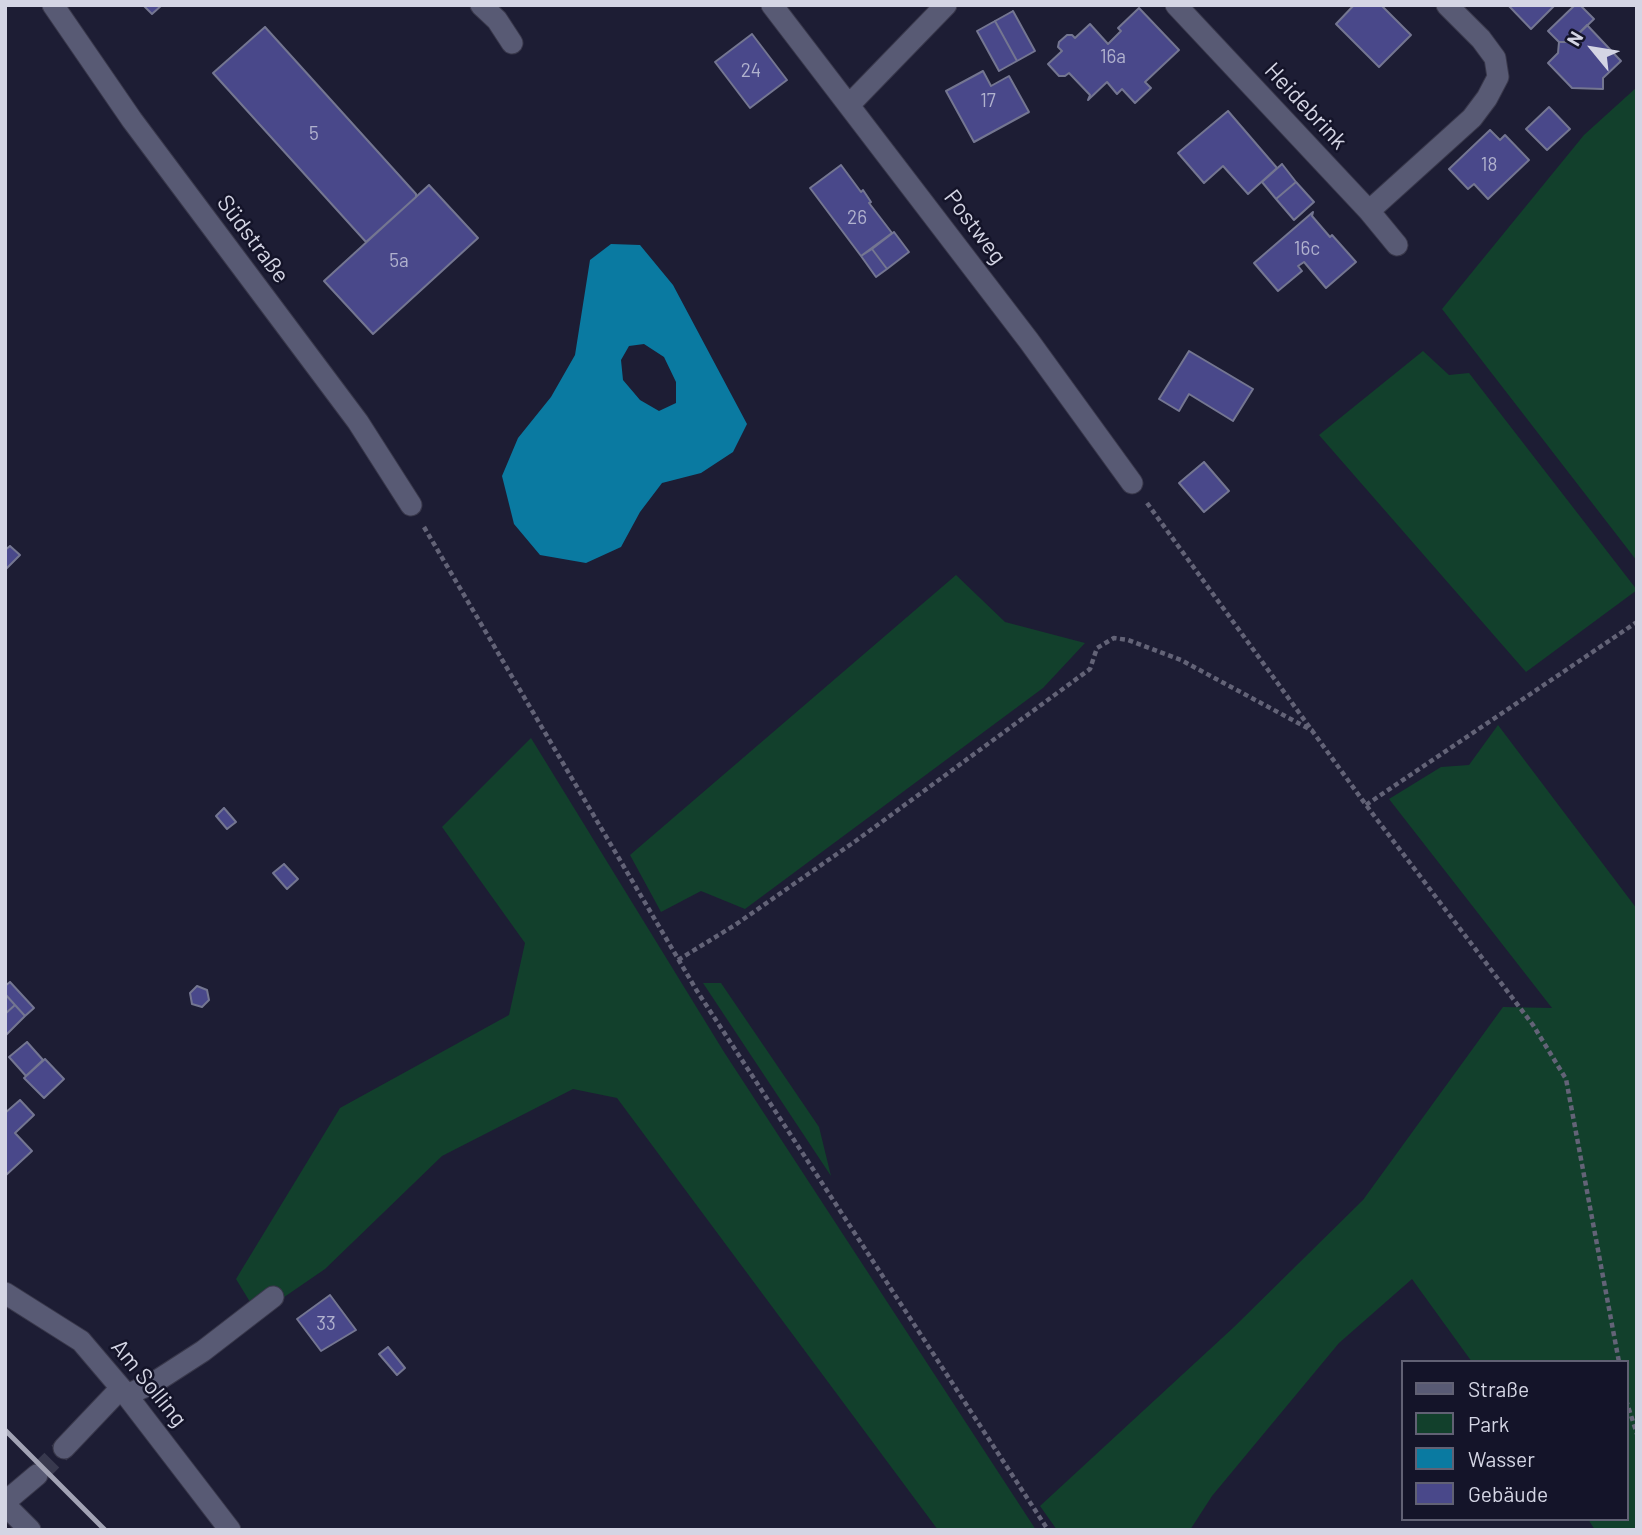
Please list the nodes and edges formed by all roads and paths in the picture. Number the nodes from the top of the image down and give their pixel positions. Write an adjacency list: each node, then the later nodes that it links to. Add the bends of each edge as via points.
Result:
1 (53, 5): 12 (street, Südstraße, via 132,120 358,422)
2 (481, 5): 7 (street)
3 (772, 5): 8 (street, Postweg)
4 (946, 5): 8 (street)
5 (1176, 5): 9 (street, Heidebrink)
6 (1447, 5): 9 (street, via 1495,58 1498,77 1472,118)
7 (512, 43)
8 (850, 104): 11 (street, Postweg)
9 (1369, 211): 10 (street, Heidebrink)
10 (1397, 245)
11 (1132, 483): 14 (path)
12 (411, 505): 16 (path)
13 (1637, 622): 15 (path)
14 (1314, 731): 15 (path); 16 (path, via 1181,660 1114,638 1097,648 1090,669 857,840)
15 (1366, 806): 19 (path, via 1533,1025 1566,1079)
16 (678, 960): 28 (path)
17 (5, 1293): 20 (street, Am Solling, via 80,1341)
18 (273, 1297): 20 (street, via 155,1382)
19 (1619, 1360)
20 (124, 1391): 23 (street); 27 (street, Am Solling)
21 (1628, 1406): 22 (path)
22 (1637, 1434)
23 (64, 1448)
24 (37, 1475): 25 (street)
25 (5, 1503): 26 (street)
26 (30, 1530)
27 (230, 1530)
28 (1048, 1530)

